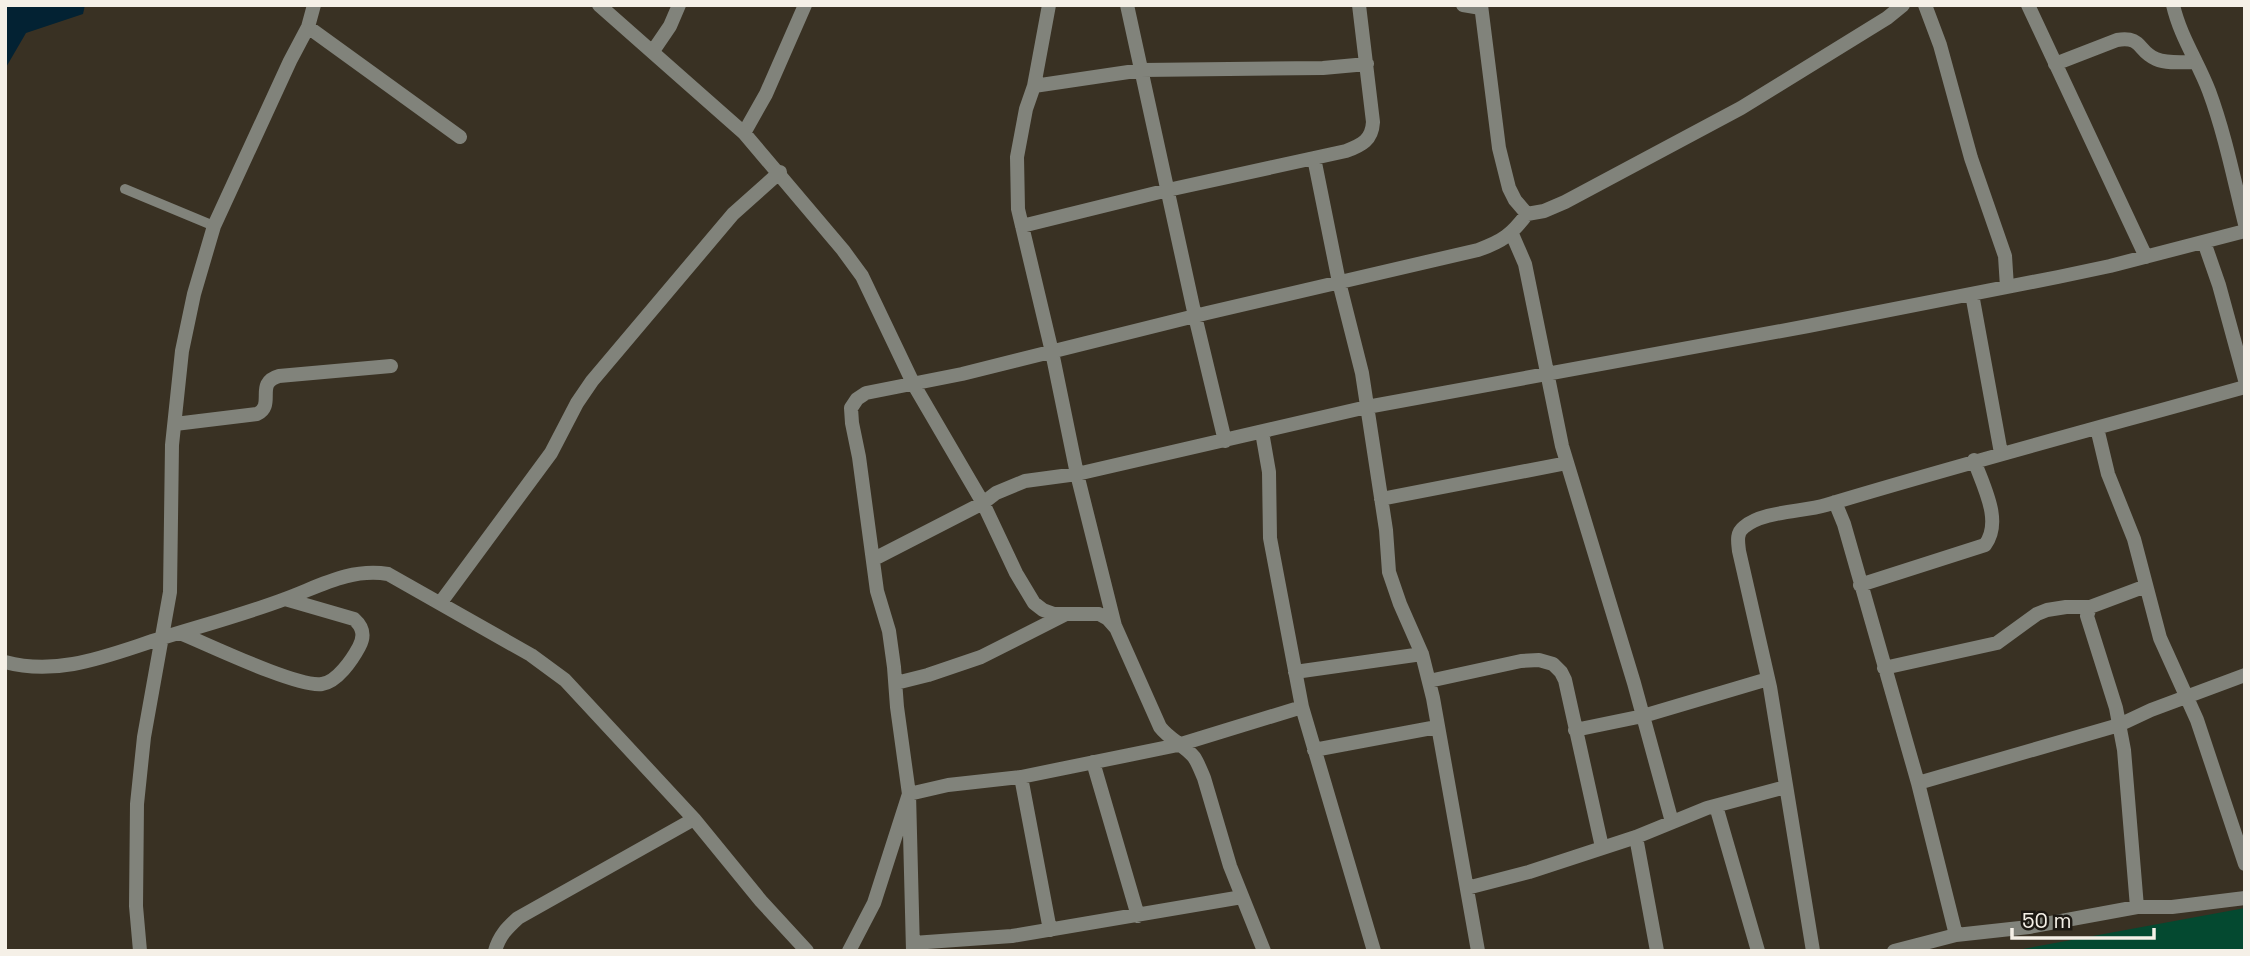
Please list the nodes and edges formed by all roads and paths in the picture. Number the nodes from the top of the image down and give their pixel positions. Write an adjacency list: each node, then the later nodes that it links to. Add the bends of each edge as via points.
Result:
1 (314, 5): 14 (street)
2 (599, 5): 15 (street)
3 (679, 5): 15 (street)
4 (805, 5): 21 (street)
5 (1049, 5): 20 (street)
6 (1127, 5): 19 (street)
7 (1359, 5): 17 (street)
8 (1463, 5): 13 (street)
9 (1903, 5): 27 (street, via 1741,108 1565,202)
10 (1925, 5): 36 (street, via 2005,256)
11 (2028, 5): 18 (street)
12 (2173, 5): 16 (street)
13 (1481, 7): 27 (street, via 1499,148 1509,188)
14 (308, 27): 22 (street); 29 (street)
15 (653, 51): 21 (street)
16 (2196, 62): 18 (street, via 2160,61 2127,39); 28 (street, via 2217,117)
17 (1367, 64): 19 (street); 23 (street, via 1373,122 1367,141)
18 (2055, 64): 34 (street)
19 (1142, 70): 20 (street); 26 (street)
20 (1034, 86): 30 (street, via 1017,157)
21 (744, 133): 24 (street)
22 (460, 136)
23 (1314, 158): 26 (street); 35 (street)
24 (780, 172): 43 (street, via 862,276); 61 (street, via 733,214 592,382 545,463)
25 (125, 189): 29 (lane)
26 (1168, 190): 30 (street); 38 (street)
27 (1527, 214): 32 (street)
28 (2245, 224)
29 (214, 226): 46 (street, via 184,340)
30 (1022, 226): 39 (street)
31 (2245, 231): 33 (street)
32 (1512, 234): 35 (street, via 1478,250); 41 (street, via 1525,264)
33 (2204, 242): 34 (street); 42 (street)
34 (2146, 257): 36 (street)
35 (1339, 282): 38 (street); 45 (street)
36 (2007, 287): 37 (street)
37 (1972, 294): 41 (street); 50 (street)
38 (1195, 316): 39 (street); 49 (street)
39 (1052, 352): 43 (street); 53 (street)
40 (391, 366): 46 (street, via 279,376 268,382 263,411 257,414)
41 (1547, 374): 45 (street); 52 (street)
42 (2245, 380)
43 (914, 385): 56 (street); 57 (street, via 866,393 851,408)
44 (2245, 387): 47 (street)
45 (1367, 407): 48 (street); 54 (street)
46 (175, 424): 66 (street, via 170,592)
47 (2097, 428): 50 (street); 59 (street)
48 (1262, 432): 49 (street); 70 (street, via 1269,472 1270,538)
49 (1225, 441): 53 (street)
50 (2001, 453): 51 (street)
51 (1974, 460): 55 (street); 58 (street, via 1993,524 1985,545)
52 (1567, 463): 54 (street); 77 (street)
53 (1077, 474): 56 (street, via 1025,481); 64 (street)
54 (1381, 499): 67 (street, via 1389,572)
55 (1835, 502): 58 (street); 72 (street, via 1763,517 1742,528 1738,536)
56 (983, 503): 57 (street); 63 (street, via 1034,603 1054,614)
57 (873, 559): 74 (street)
58 (1860, 585): 69 (street)
59 (2146, 586): 62 (street); 75 (street, via 2161,638)
60 (285, 599): 61 (street, via 369,571 388,574); 65 (street); 65 (street, via 354,619 362,626 359,647 336,677 323,684 294,680)
61 (440, 603): 89 (street, via 531,654 565,680)
62 (2090, 607): 69 (street, via 2047,610 1997,643); 78 (street, via 2088,625)
63 (1067, 614): 64 (street, via 1099,614); 74 (street, via 981,657)
64 (1116, 628): 81 (street, via 1160,727)
65 (180, 633): 66 (street)
66 (163, 638): 68 (street, via 69,665); 102 (street, via 137,804)
67 (1422, 654): 70 (street); 73 (street)
68 (5, 662)
69 (1884, 668): 85 (street)
70 (1295, 671): 76 (street)
71 (2245, 675): 75 (street)
72 (1768, 679): 77 (street); 86 (street)
73 (1429, 681): 79 (street); 80 (street, via 1521,661 1553,664 1564,680)
74 (896, 683): 87 (street)
75 (2188, 696): 78 (street); 93 (street)
76 (1302, 707): 81 (street); 82 (street)
77 (1643, 716): 80 (street); 90 (street)
78 (2119, 725): 85 (street); 97 (street)
79 (1437, 727): 82 (street); 94 (street)
80 (1575, 730): 92 (street)
81 (1178, 745): 83 (street); 95 (street, via 1194,758 1204,778)
82 (1314, 750): 107 (street)
83 (1093, 762): 84 (street); 98 (street)
84 (1021, 777): 87 (street); 99 (street)
85 (1918, 783): 100 (street)
86 (1786, 787): 88 (street); 111 (street)
87 (909, 794): 101 (street); 105 (street, via 874,903)
88 (1716, 806): 90 (street); 110 (street)
89 (694, 819): 103 (street, via 518,918 502,934); 104 (street)
90 (1672, 822): 91 (street)
91 (1636, 837): 92 (street); 109 (street)
92 (1602, 847): 94 (street)
93 (2245, 864)
94 (1466, 888): 108 (street)
95 (1242, 897): 98 (street); 106 (street)
96 (2245, 898): 97 (street)
97 (2137, 907): 100 (street)
98 (1138, 916): 99 (street)
99 (1050, 930): 101 (street)
100 (1956, 935): 112 (street)
101 (913, 947)
102 (140, 951)
103 (495, 951)
104 (807, 951)
105 (849, 951)
106 (1264, 951)
107 (1374, 951)
108 (1478, 951)
109 (1657, 951)
110 (1758, 951)
111 (1813, 951)
112 (1894, 951)

